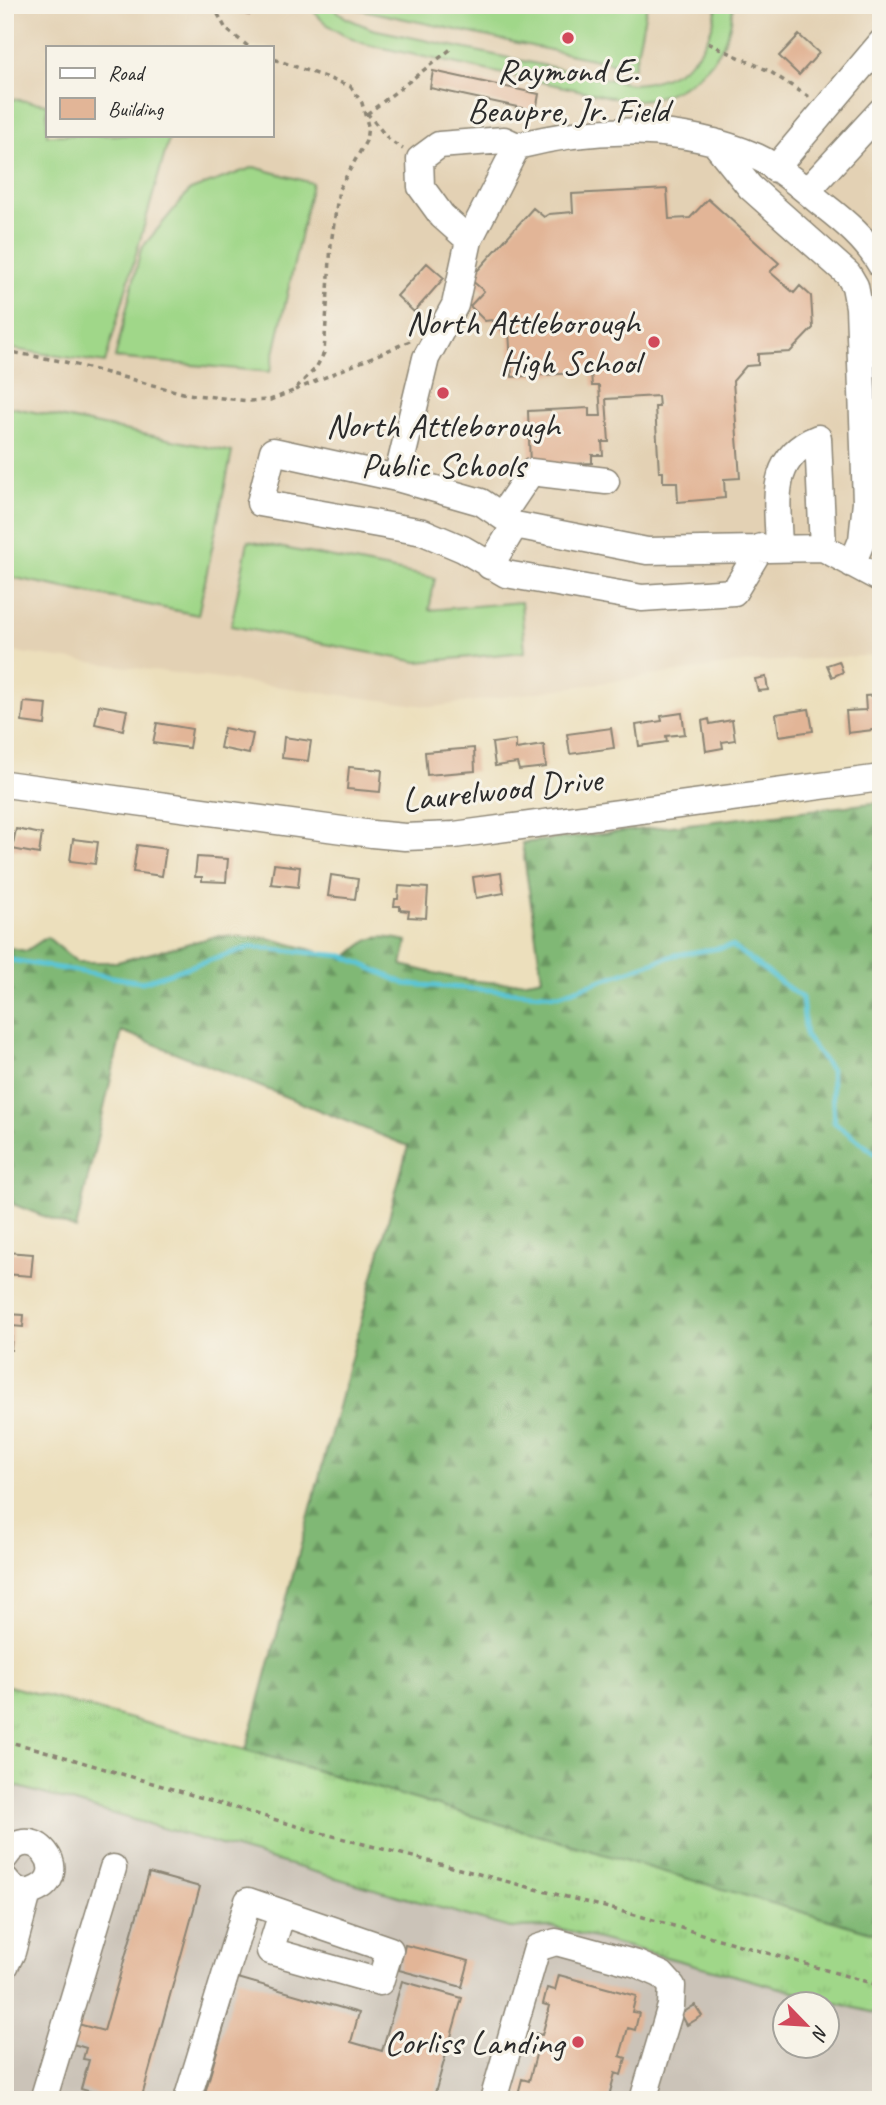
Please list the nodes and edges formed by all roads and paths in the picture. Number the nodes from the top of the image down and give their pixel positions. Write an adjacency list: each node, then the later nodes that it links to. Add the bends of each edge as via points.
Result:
1 (213, 5): 4 (path, via 226,29)
2 (708, 43): 7 (path, via 769,71)
3 (881, 43): 7 (street)
4 (248, 46)
5 (451, 49): 8 (path)
6 (273, 59): 8 (path, via 351,86)
7 (824, 110): 10 (street)
8 (365, 111): 13 (path, via 390,141); 22 (path, via 366,141 339,189 324,352 316,368)
9 (881, 111): 14 (street)
10 (800, 140): 14 (street); 15 (street)
11 (714, 142): 12 (street, via 607,131); 15 (street, via 760,158); 19 (street, via 750,187)
12 (517, 146): 13 (street, via 504,140 439,145); 17 (street)
13 (420, 159): 17 (street, via 421,187 442,216)
14 (831, 164): 16 (street)
15 (775, 169): 16 (street)
16 (807, 191): 18 (street, via 868,245)
17 (469, 240): 23 (street, via 455,305 426,358)
18 (879, 261): 19 (street)
19 (848, 274): 28 (street, via 859,307 866,502 862,540)
20 (411, 341): 22 (path)
21 (5, 351): 22 (path, via 187,394 249,401 270,400)
22 (293, 391)
23 (397, 478): 25 (street, via 481,502); 29 (street, via 272,451 260,503 423,532)
24 (606, 481): 25 (street, via 531,472)
25 (509, 520): 26 (street, via 647,551); 29 (street)
26 (770, 547): 27 (street); 27 (street, via 777,483 793,453 818,438); 29 (street, via 734,592 642,598 506,574)
27 (823, 548): 28 (street)
28 (852, 564): 30 (street)
29 (490, 566)
30 (881, 579)
31 (881, 778): 32 (street, Laurelwood Drive, via 421,837)
32 (5, 784)
33 (5, 1741): 40 (path, via 310,1830 643,1917)
34 (5, 1857): 37 (street, via 11,1848 26,1842 41,1846 51,1859 51,1874 43,1888)
35 (113, 1868): 41 (street)
36 (5, 1879): 37 (street, via 13,1889)
37 (28, 1893): 39 (street)
38 (282, 1913): 42 (street, via 248,1901)
39 (5, 1966)
40 (881, 1986)
41 (43, 2100)
42 (187, 2100)
43 (493, 2100): 44 (street, via 537,1948 556,1942 637,1964 662,1975 672,1986 671,2006)
44 (643, 2100)

